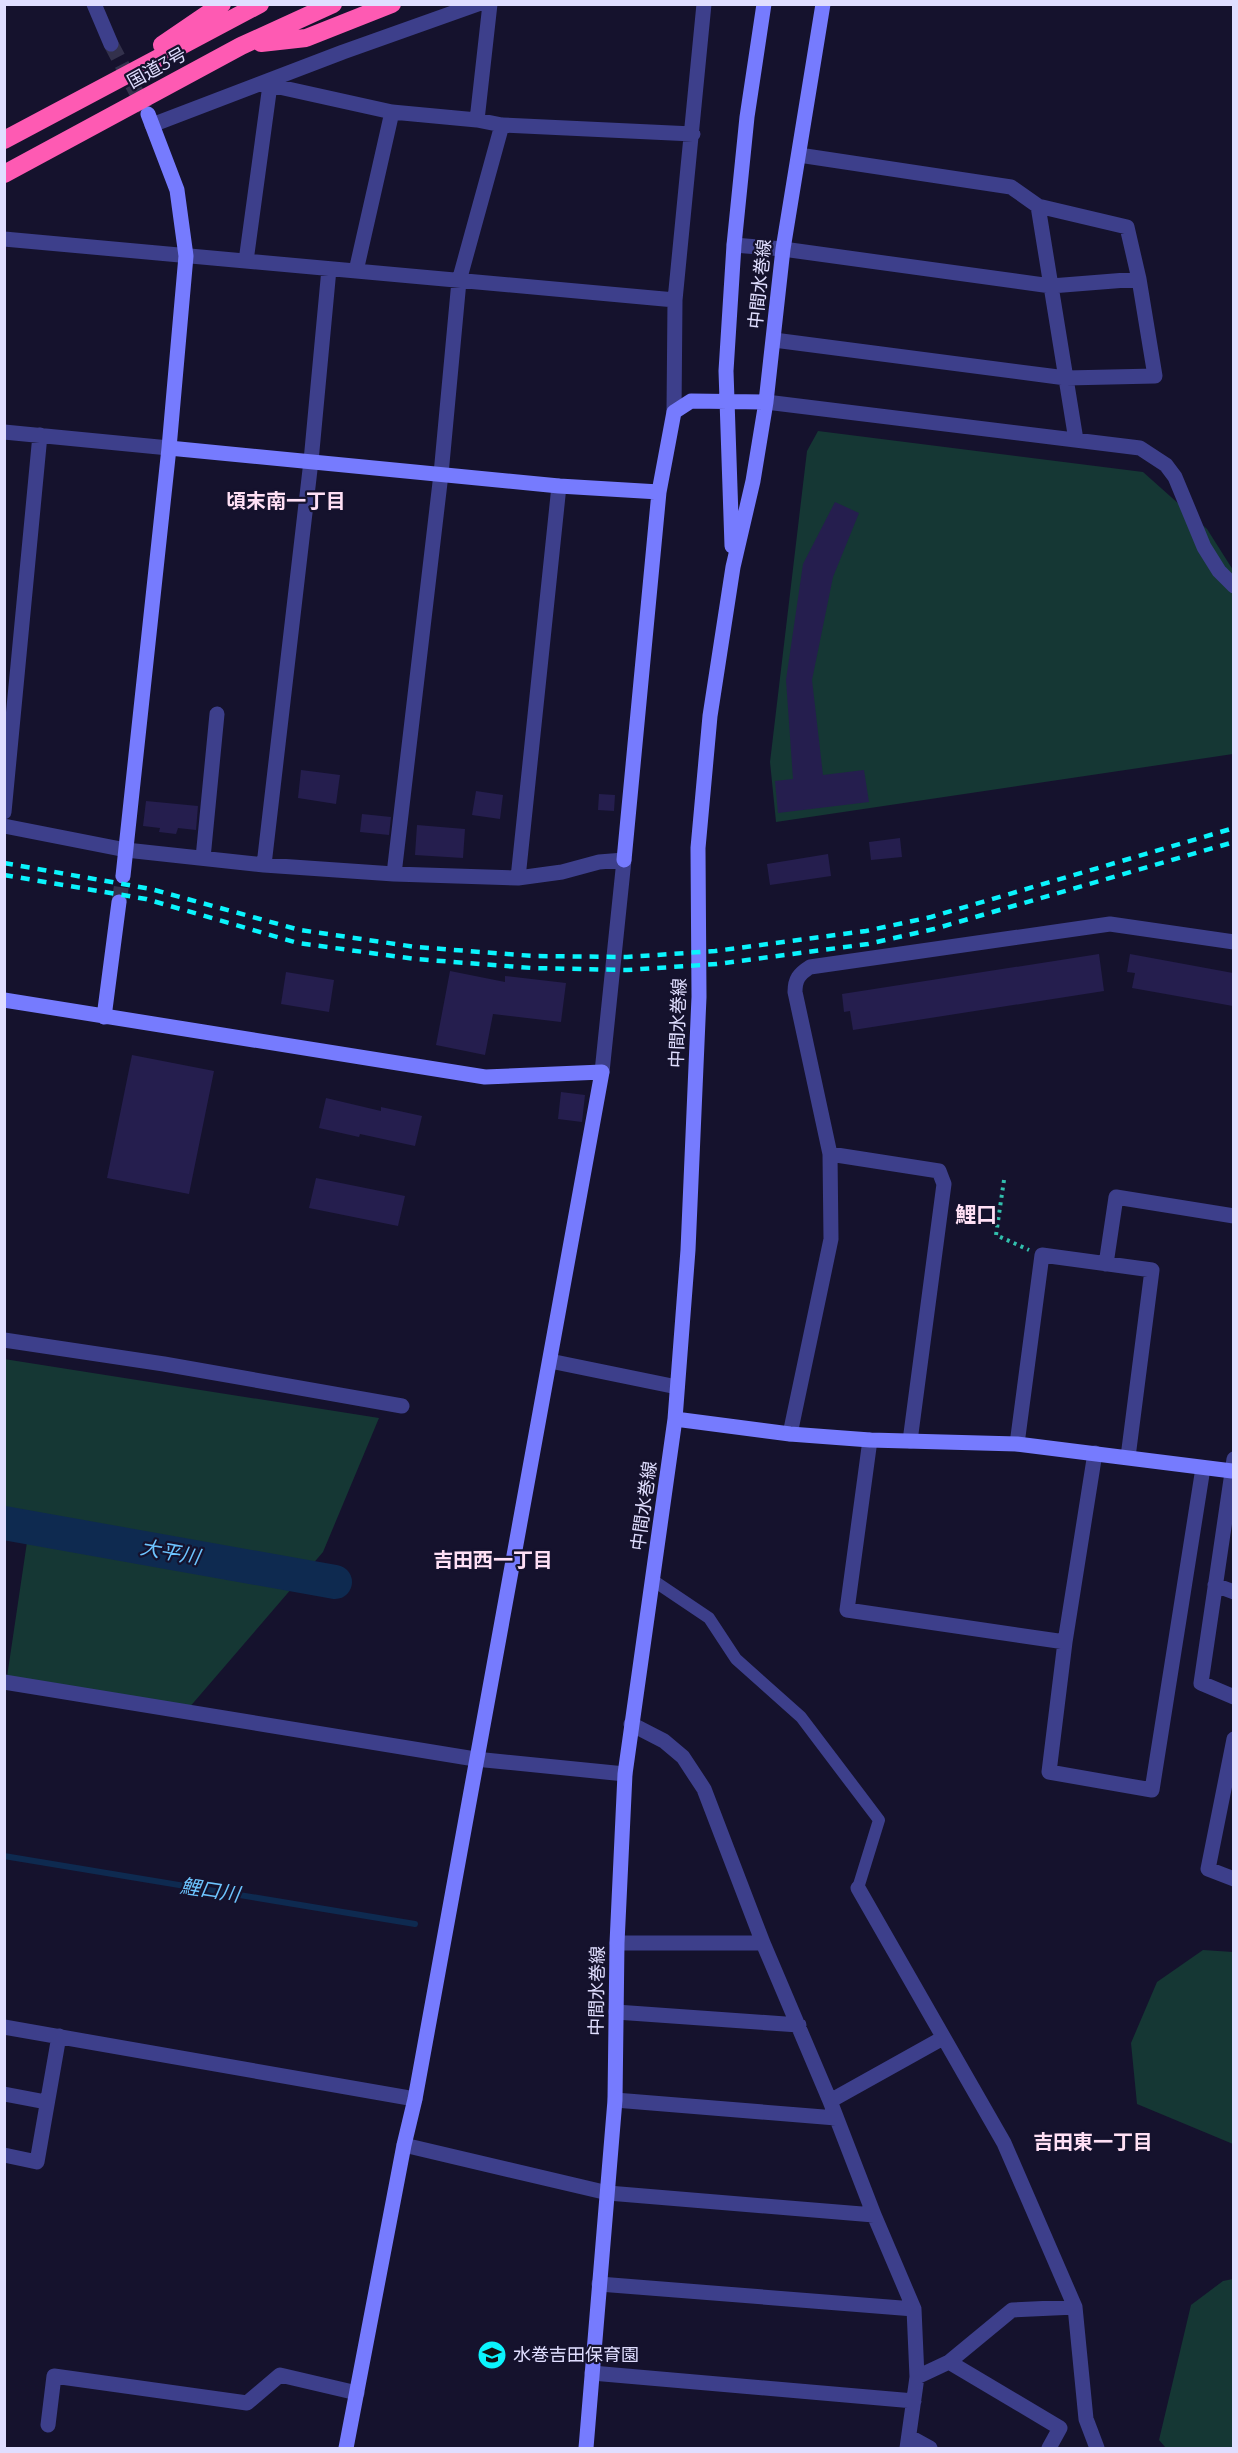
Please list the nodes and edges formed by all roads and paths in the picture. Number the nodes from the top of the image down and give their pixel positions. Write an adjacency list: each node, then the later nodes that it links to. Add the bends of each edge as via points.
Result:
1 (94, 4): 11 (street)
2 (222, 4): 13 (highway)
3 (260, 4): 13 (highway, 国道3号)
4 (333, 4): 12 (highway, 国道3号)
5 (392, 4): 12 (highway, via 306,38)
6 (478, 4): 25 (street, via 150,120 177,190)
7 (490, 4): 15 (street)
8 (704, 4): 17 (street)
9 (764, 4): 23 (street, 中間水巻線)
10 (823, 4): 19 (street, 中間水巻線)
11 (111, 44)
12 (241, 46): 20 (highway, 国道3号)
13 (99, 89): 18 (highway, 国道3号)
14 (392, 112): 15 (street); 26 (street, via 270,85); 28 (street)
15 (477, 120): 16 (street)
16 (502, 125): 17 (street); 30 (street)
17 (693, 134): 32 (street)
18 (4, 140)
19 (799, 155): 21 (street, via 1011,187); 24 (street, 中間水巻線)
20 (4, 174)
21 (1038, 206): 29 (street, via 1127,227); 31 (street)
22 (4, 239): 25 (street)
23 (734, 245): 24 (street); 35 (street, 中間水巻線, via 726,371)
24 (783, 249): 31 (street); 33 (street, 中間水巻線)
25 (186, 256): 26 (street); 41 (street)
26 (246, 261): 27 (street)
27 (329, 269): 28 (street); 42 (street)
28 (356, 271): 30 (street)
29 (1139, 279): 31 (street); 34 (street, via 1155,376)
30 (459, 281): 32 (street); 43 (street)
31 (1051, 286): 34 (street)
32 (675, 300): 37 (street)
33 (774, 340): 34 (street); 36 (street, 中間水巻線)
34 (1066, 378): 40 (street)
35 (728, 402): 36 (street); 37 (street, via 691,401); 46 (street, 中間水巻線)
36 (766, 402): 40 (street); 46 (street, 中間水巻線)
37 (674, 411): 45 (street)
38 (4, 432): 39 (street)
39 (40, 435): 41 (street); 49 (street)
40 (1076, 440): 47 (street, via 1140,448 1166,465 1175,477 1204,547)
41 (169, 448): 42 (street); 51 (street)
42 (311, 461): 43 (street); 54 (street)
43 (441, 474): 44 (street); 55 (street)
44 (559, 486): 45 (street); 57 (street)
45 (659, 492): 53 (street)
46 (733, 567): 70 (street, 中間水巻線, via 710,716 698,848 699,997 688,1250)
47 (1233, 586)
48 (217, 714): 52 (street)
49 (4, 812)
50 (4, 826): 51 (street)
51 (126, 850): 52 (street); 56 (street)
52 (202, 858): 54 (street)
53 (624, 860): 57 (street); 62 (street)
54 (264, 865): 55 (street)
55 (394, 874): 57 (street)
56 (123, 876)
57 (518, 878)
58 (119, 902): 61 (street)
59 (1233, 942): 63 (street, via 1110,924 810,968 795,981 795,992)
60 (4, 1000): 61 (street)
61 (104, 1017): 62 (street, via 484,1077)
62 (603, 1071): 69 (street)
63 (830, 1154): 73 (street, via 831,1239); 75 (street, via 939,1171 944,1184)
64 (1004, 1180): 66 (path, via 996,1235)
65 (1233, 1216): 67 (street, via 1116,1197)
66 (1042, 1255): 67 (street); 76 (street)
67 (1106, 1264): 78 (street, via 1152,1270)
68 (4, 1340): 71 (street)
69 (550, 1360): 70 (street); 89 (street)
70 (677, 1387): 72 (street, 中間水巻線)
71 (402, 1406)
72 (675, 1419): 73 (street); 81 (street, 中間水巻線)
73 (790, 1434): 74 (street)
74 (870, 1440): 75 (street); 84 (street, via 847,1610)
75 (910, 1441): 76 (street)
76 (1017, 1444): 77 (street)
77 (1095, 1453): 78 (street); 84 (street)
78 (1128, 1457): 80 (street)
79 (1233, 1467): 80 (street); 82 (street)
80 (1203, 1468): 84 (street, via 1152,1790 1050,1772)
81 (654, 1581): 87 (street, 中間水巻線); 92 (lane, via 709,1618 736,1659 801,1717 879,1820)
82 (1215, 1585): 83 (street); 86 (street, via 1201,1683)
83 (1233, 1592)
84 (1065, 1642)
85 (4, 1682): 89 (street)
86 (1233, 1697)
87 (631, 1724): 90 (street, 中間水巻線); 94 (street, via 664,1741 683,1757 704,1789)
88 (1233, 1739): 91 (street, via 1208,1869)
89 (475, 1759): 90 (street); 101 (street)
90 (625, 1774): 93 (street, 中間水巻線)
91 (1233, 1879)
92 (858, 1888): 99 (street)
93 (617, 1942): 94 (street); 95 (street, 中間水巻線)
94 (763, 1943): 96 (street)
95 (616, 2012): 96 (street); 102 (street, 中間水巻線)
96 (799, 2025): 103 (street)
97 (4, 2027): 98 (street)
98 (59, 2036): 101 (street); 104 (street)
99 (943, 2038): 103 (street); 111 (street, via 1004,2143)
100 (4, 2094): 104 (street)
101 (415, 2099): 106 (street)
102 (615, 2100): 105 (street); 108 (street, 中間水巻線)
103 (830, 2101): 105 (street)
104 (46, 2102): 107 (street, via 37,2162)
105 (836, 2118): 109 (street)
106 (404, 2145): 108 (street); 116 (street)
107 (4, 2156)
108 (608, 2193): 109 (street); 110 (street, 中間水巻線)
109 (874, 2215): 112 (street)
110 (599, 2284): 112 (street); 114 (street, 中間水巻線)
111 (1075, 2307): 113 (street, via 1012,2310); 124 (street, via 1086,2420)
112 (914, 2309): 115 (street)
113 (949, 2362): 115 (street); 123 (street, via 1060,2428)
114 (592, 2373): 117 (street); 121 (street, 中間水巻線)
115 (917, 2377): 117 (street)
116 (357, 2393): 118 (street, via 280,2375 247,2403 54,2376); 120 (street)
117 (915, 2401): 119 (street)
118 (48, 2425)
119 (909, 2443): 122 (street)
120 (346, 2448)
121 (586, 2448)
122 (930, 2448)
123 (1049, 2448)
124 (1096, 2448)

